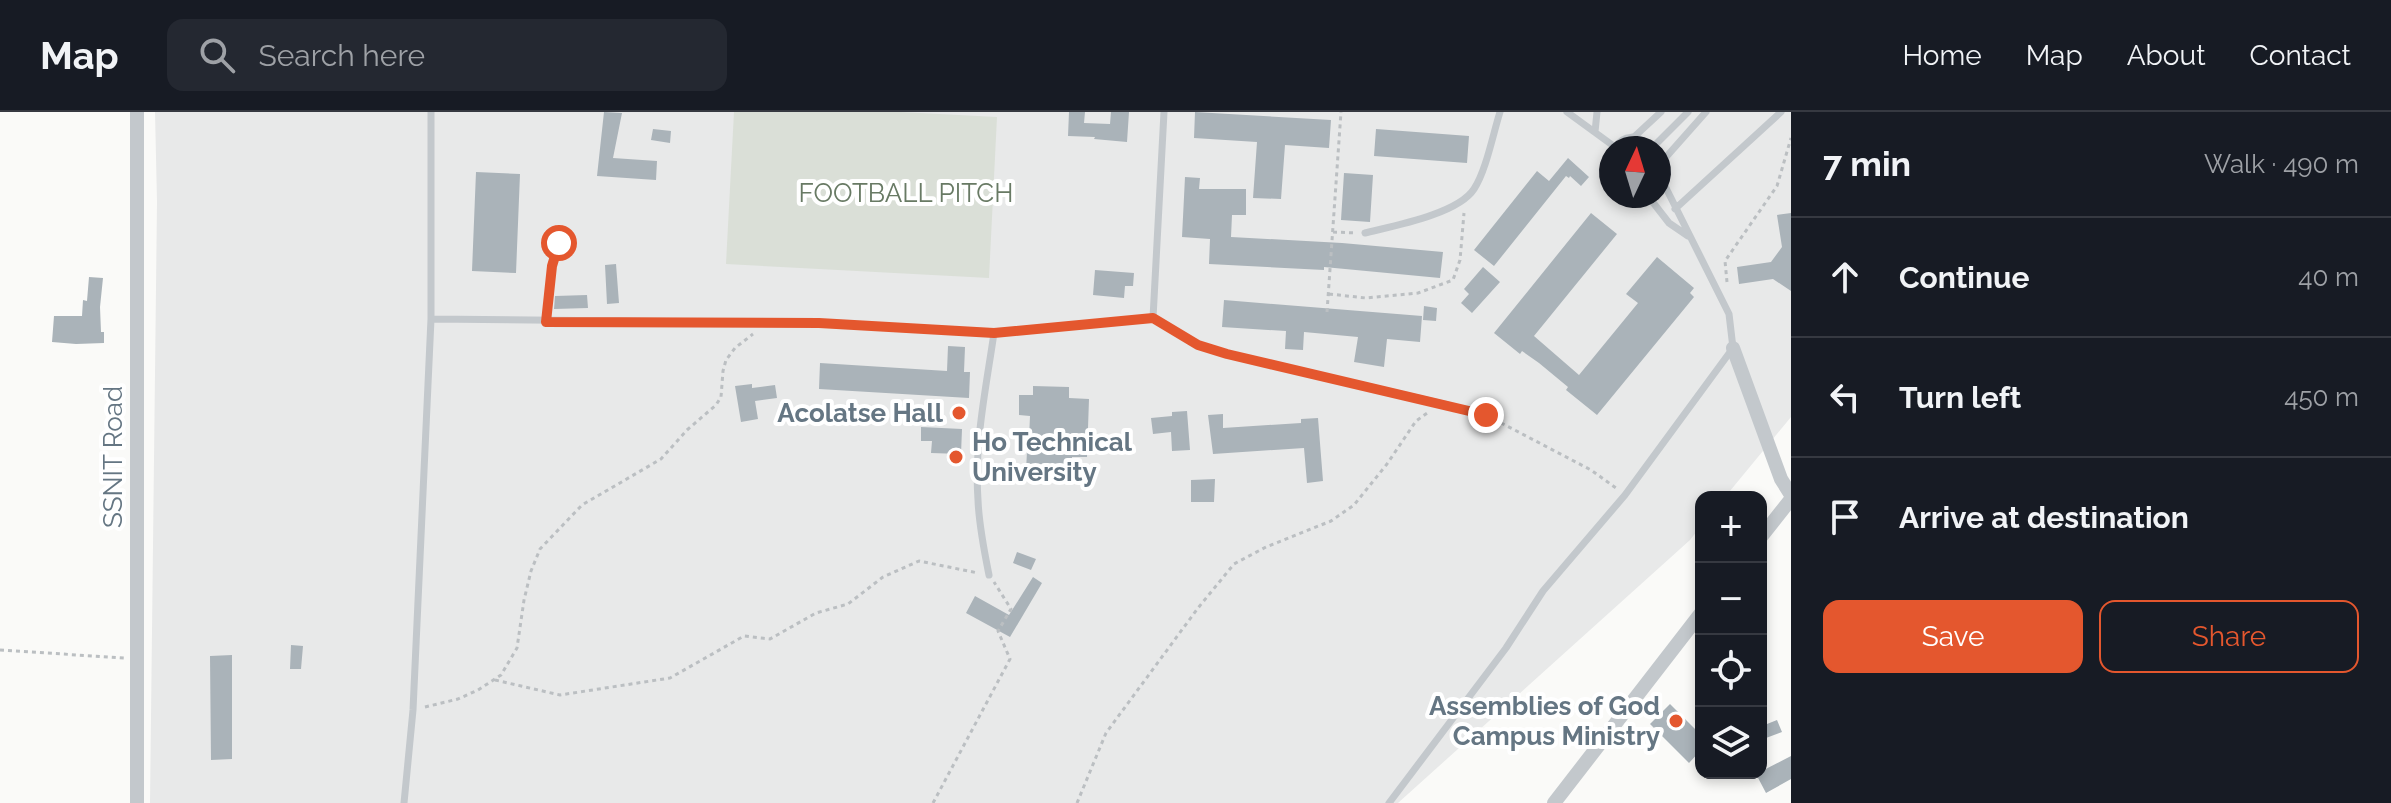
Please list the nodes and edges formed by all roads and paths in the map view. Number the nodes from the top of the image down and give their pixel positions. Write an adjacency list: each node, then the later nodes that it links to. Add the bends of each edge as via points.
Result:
1 (137, 112): 42 (street, SSNIT Road)
2 (431, 112): 30 (lane)
3 (1164, 112): 29 (lane)
4 (1341, 112): 22 (path)
5 (1500, 112): 19 (lane, via 1475,188)
6 (1567, 112): 12 (lane)
7 (1597, 112): 12 (lane)
8 (1661, 112): 14 (lane)
9 (1688, 112): 15 (lane)
10 (1706, 112): 17 (lane)
11 (1781, 112): 21 (lane)
12 (1595, 132): 13 (lane)
13 (1600, 136)
14 (1635, 136)
15 (1663, 136)
16 (1791, 138): 26 (path, via 1777,186 1725,261)
17 (1671, 151)
18 (1671, 200): 21 (lane)
19 (1461, 202): 23 (lane); 27 (path, via 1465,218 1453,280 1418,293 1366,298)
20 (1657, 208): 24 (lane)
21 (1675, 209): 24 (lane)
22 (1333, 232): 23 (path); 27 (path)
23 (1365, 233)
24 (1689, 237): 34 (lane, via 1729,314)
25 (559, 243): 31 (lane)
26 (1727, 288)
27 (1329, 294): 28 (path)
28 (1327, 312)
29 (1153, 318): 33 (lane); 35 (lane, via 1198,345 1227,354)
30 (431, 319): 31 (lane); 44 (lane)
31 (546, 322): 32 (lane)
32 (768, 324): 33 (lane); 43 (path, via 726,360 716,405 661,459 582,505 540,549 524,600 517,648)
33 (994, 333): 39 (lane, via 981,413 977,498)
34 (1733, 348): 36 (lane); 37 (street)
35 (1448, 405): 36 (path, via 1486,415 1591,470); 49 (path, via 1416,421 1354,505 1331,521 1234,564 1106,733)
36 (1625, 495): 50 (lane, via 1543,591)
37 (1791, 497): 38 (street)
38 (1767, 529)
39 (989, 575): 43 (path, via 919,561 883,577 848,604 816,613 770,639 744,636 670,678 560,695); 48 (path, via 1011,609 998,631 1010,659)
40 (1695, 621): 45 (street)
41 (0, 650): 42 (path)
42 (137, 659): 46 (street, SSNIT Road)
43 (495, 680): 44 (path, via 458,699)
44 (413, 710): 47 (lane)
45 (1552, 802)
46 (137, 803)
47 (404, 803)
48 (933, 803)
49 (1077, 803)
50 (1389, 803)

